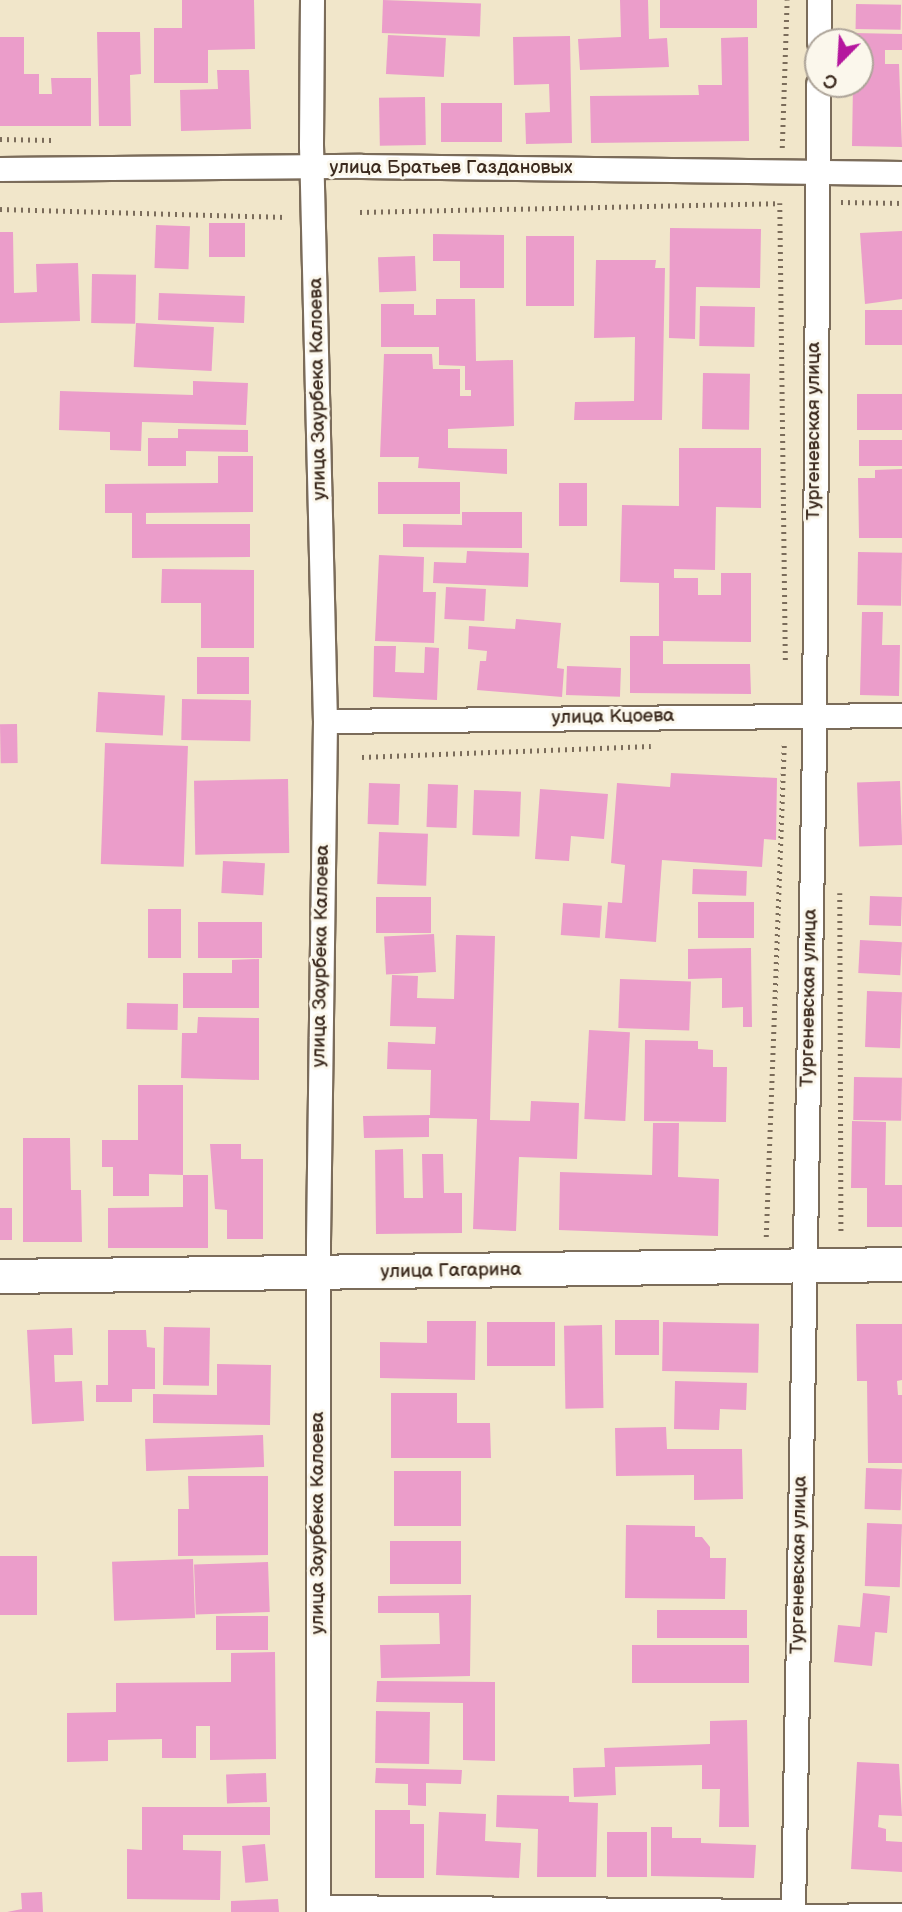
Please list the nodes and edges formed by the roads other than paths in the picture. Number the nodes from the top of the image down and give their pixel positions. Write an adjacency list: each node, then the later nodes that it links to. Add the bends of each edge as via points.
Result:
1 (312, 0): 5 (street, улица Заурбека Калоева)
2 (819, 0): 3 (street)
3 (819, 28)
4 (818, 98): 7 (street, Тургеневская улица)
5 (312, 168): 6 (street, улица Братьев Газдановых); 7 (street, улица Братьев Газдановых); 11 (street, улица Заурбека Калоева)
6 (0, 169)
7 (816, 171): 8 (street, улица Братьев Газдановых); 9 (street, Тургеневская улица)
8 (902, 173)
9 (814, 714): 10 (street, улица Кцоева); 11 (street, улица Кцоева); 13 (street, Тургеневская улица)
10 (902, 715)
11 (325, 721): 14 (street, улица Заурбека Калоева)
12 (902, 1264): 13 (street, улица Гагарина)
13 (804, 1266): 14 (street, улица Гагарина); 18 (street, Тургеневская улица)
14 (318, 1272): 15 (street, улица Гагарина); 16 (street, улица Заурбека Калоева)
15 (0, 1276)
16 (318, 1910): 18 (street)
17 (902, 1910): 18 (lane)
18 (793, 1912)

